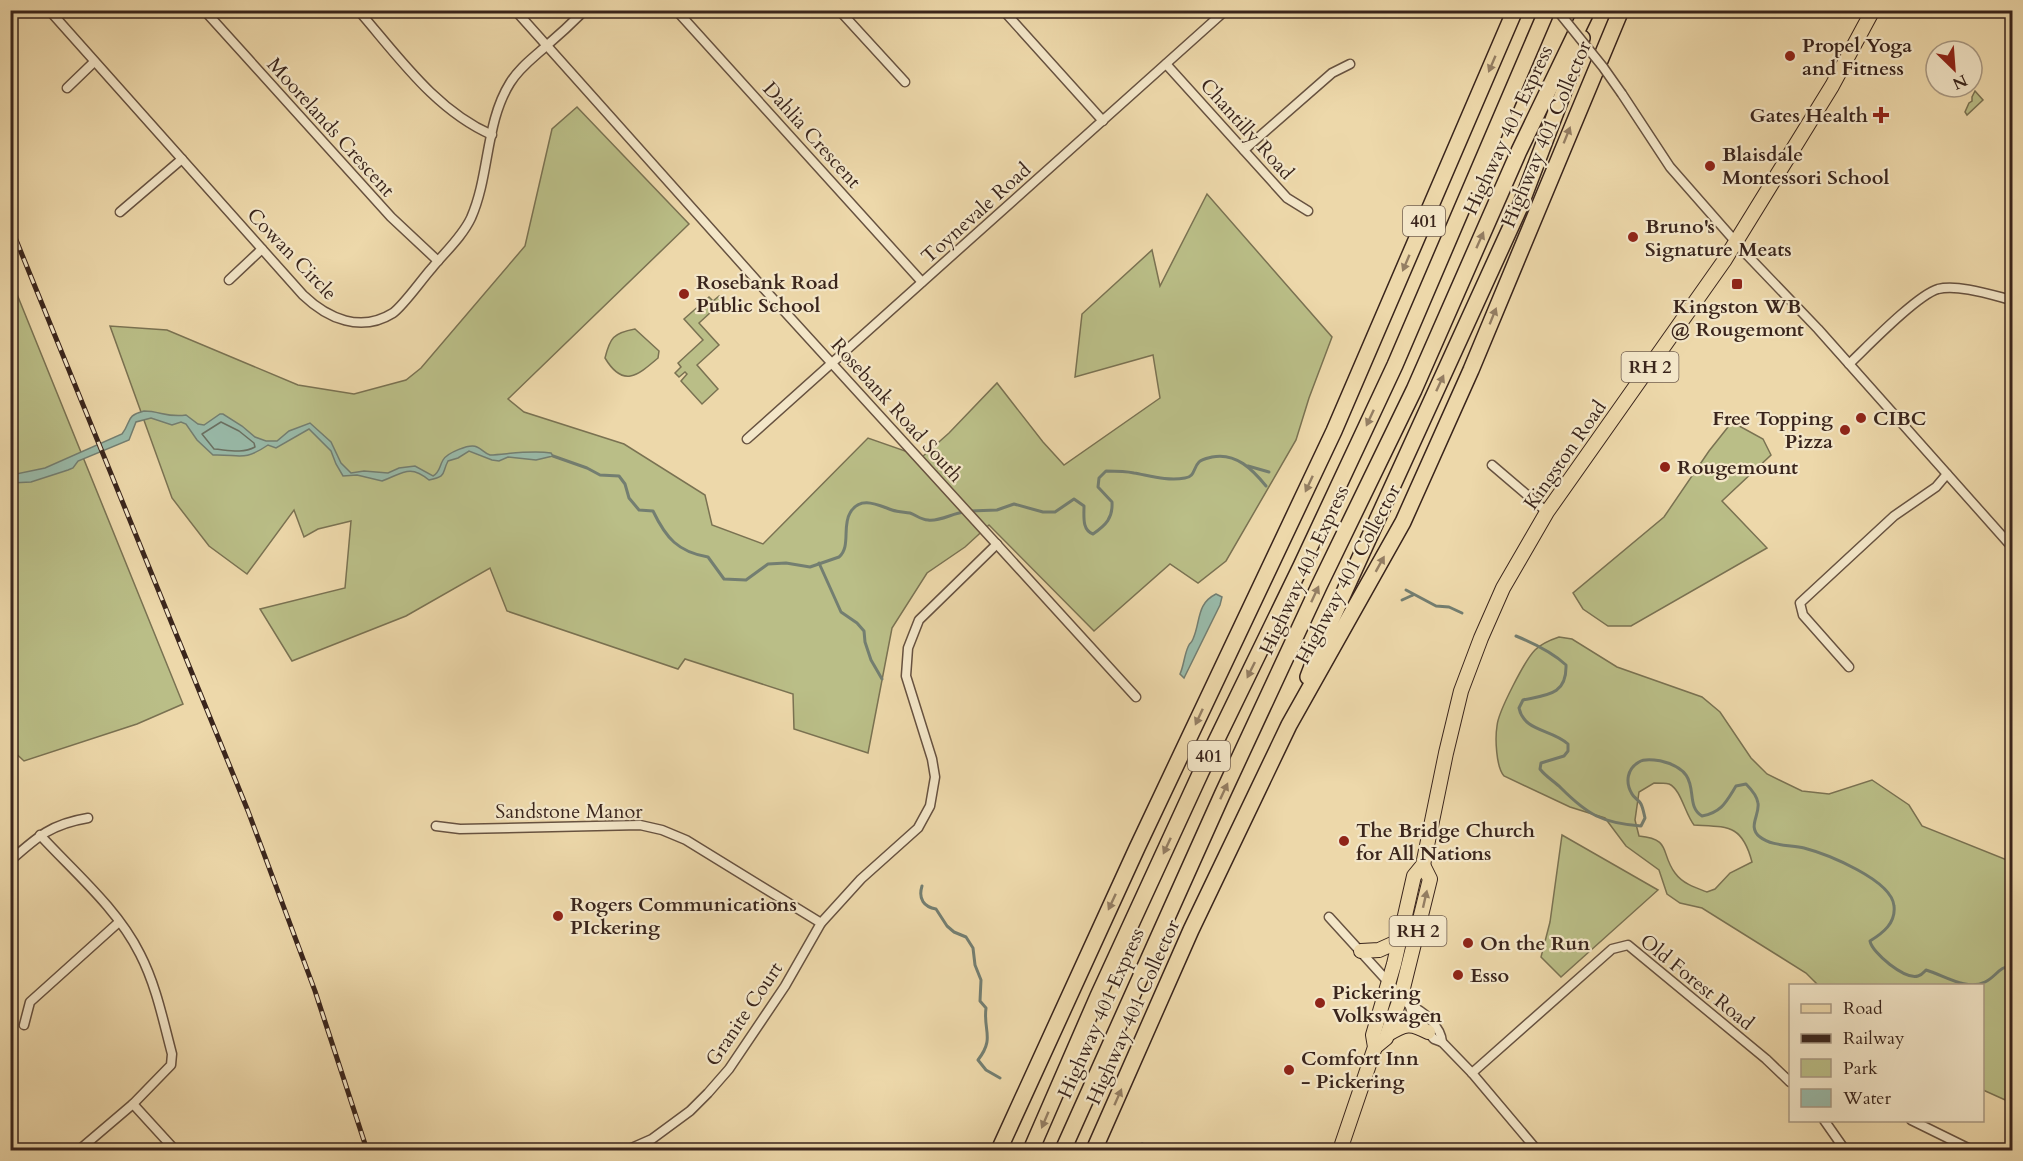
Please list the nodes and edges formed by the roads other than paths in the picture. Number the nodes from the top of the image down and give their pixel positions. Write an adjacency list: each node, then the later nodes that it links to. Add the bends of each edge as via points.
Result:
1 (49, 10): 17 (street, Cowan Circle)
2 (204, 10): 30 (street, Moorelands Crescent, via 391,218)
3 (358, 10): 23 (street, via 435,97 461,119)
4 (515, 10): 16 (street, Rosebank Road South)
5 (585, 10): 16 (street)
6 (676, 10): 32 (street, Dahlia Crescent)
7 (840, 10): 20 (street)
8 (1003, 10): 22 (street)
9 (1226, 10): 18 (street, Toynevale Road)
10 (1515, 10): 72 (highway, 401, one-way to 72, via 1334,431)
11 (1546, 10): 73 (highway, Highway 401 Express / 401, one-way to 73, via 1395,365 1127,932)
12 (1557, 10): 28 (street, bridge, via 1597,59 1670,167)
13 (1589, 10): 44 (highway, one-way to 13, via 1320,645 1519,210 1572,70); 74 (highway, Highway 401 Express / 401, one-way to 13, via 1222,795 1414,390 1519,151)
14 (1621, 10): 44 (highway, Highway 401 Collector, one-way to 14, via 1403,522 1471,370)
15 (1873, 10): 28 (main road, Kingston Road / RH 2, via 1832,86)
16 (546, 46): 23 (street, Cowan Circle, via 509,83); 34 (street, Rosebank Road South)
17 (94, 62): 21 (street); 25 (street, Cowan Circle)
18 (1166, 64): 22 (street, Toynevale Road); 24 (street, Chantilly Road)
19 (1350, 64): 24 (street, via 1332,73)
20 (905, 82)
21 (68, 88)
22 (1103, 121): 32 (street, Toynevale Road)
23 (492, 135): 30 (street, Cowan Circle, via 471,219)
24 (1244, 150): 26 (street, Chantilly Road, via 1287,198)
25 (182, 159): 27 (street); 29 (street, Cowan Circle)
26 (1308, 211)
27 (120, 213)
28 (1736, 242): 35 (street); 39 (main road, Kingston Road / RH 2)
29 (262, 249): 30 (street, Cowan Circle, via 315,307 330,316 357,323 394,312); 31 (street)
30 (438, 261)
31 (229, 280)
32 (922, 282): 34 (street, Toynevale Road)
33 (2013, 300): 35 (street, via 1960,288 1939,289 1921,298)
34 (832, 363): 36 (street, Toynevale Road); 40 (street, Rosebank Road South)
35 (1849, 364): 38 (street)
36 (747, 439)
37 (1492, 465): 39 (street)
38 (1947, 474): 41 (street); 42 (street, via 1936,487 1894,516 1800,603 1803,615)
39 (1547, 512): 49 (main road, Kingston Road / RH 2, via 1503,588 1461,692)
40 (997, 544): 43 (street, Rosebank Road South); 52 (street, Granite Court, via 919,620 908,648 906,676 935,777 930,806 915,833 861,879)
41 (2013, 547)
42 (1849, 667)
43 (1136, 697)
44 (1289, 725): 75 (highway, Highway 401 Collector, one-way to 44, via 1191,930)
45 (88, 818): 47 (street)
46 (436, 826): 52 (street, Sandstone Manor, via 460,829 640,825 662,830 686,840)
47 (40, 835): 48 (street); 51 (street)
48 (10, 861)
49 (1423, 865): 53 (main road, Kingston Road / RH 2, via 1414,876); 56 (main road, Kingston Road / RH 2, one-way to 49, via 1430,879)
50 (1329, 917): 54 (street)
51 (120, 922): 57 (street, via 30,1002); 64 (street, via 140,952 152,980 172,1054 171,1065)
52 (820, 923): 71 (street, Granite Court, via 785,986 729,1069 690,1111 652,1139)
53 (1399, 941): 54 (main road, via 1379,950); 55 (main road, Kingston Road / RH 2)
54 (1361, 951): 55 (street)
55 (1389, 983): 56 (street); 61 (main road, Kingston Road / RH 2, via 1373,1035)
56 (1405, 1001): 58 (street); 59 (main road, Kingston Road / RH 2); 60 (street, via 1419,1008 1441,1033)
57 (24, 1025)
58 (1428, 1032): 59 (main road, via 1411,1025); 60 (street)
59 (1388, 1034): 61 (main road, Kingston Road / RH 2)
60 (1442, 1042): 62 (street)
61 (1375, 1047): 76 (main road, Kingston Road / RH 2)
62 (1472, 1073): 63 (street, Old Forest Road, via 1612,949 1628,945); 77 (street)
63 (1789, 1080)
64 (133, 1104): 69 (street); 70 (street)
65 (1825, 1122): 78 (street)
66 (1915, 1122): 79 (street)
67 (10, 1145): 68 (street)
68 (15, 1150)
69 (79, 1150)
70 (175, 1150)
71 (627, 1150)
72 (998, 1150)
73 (1031, 1150)
74 (1063, 1150)
75 (1094, 1150)
76 (1340, 1150)
77 (1537, 1150)
78 (1845, 1150)
79 (1972, 1150)

